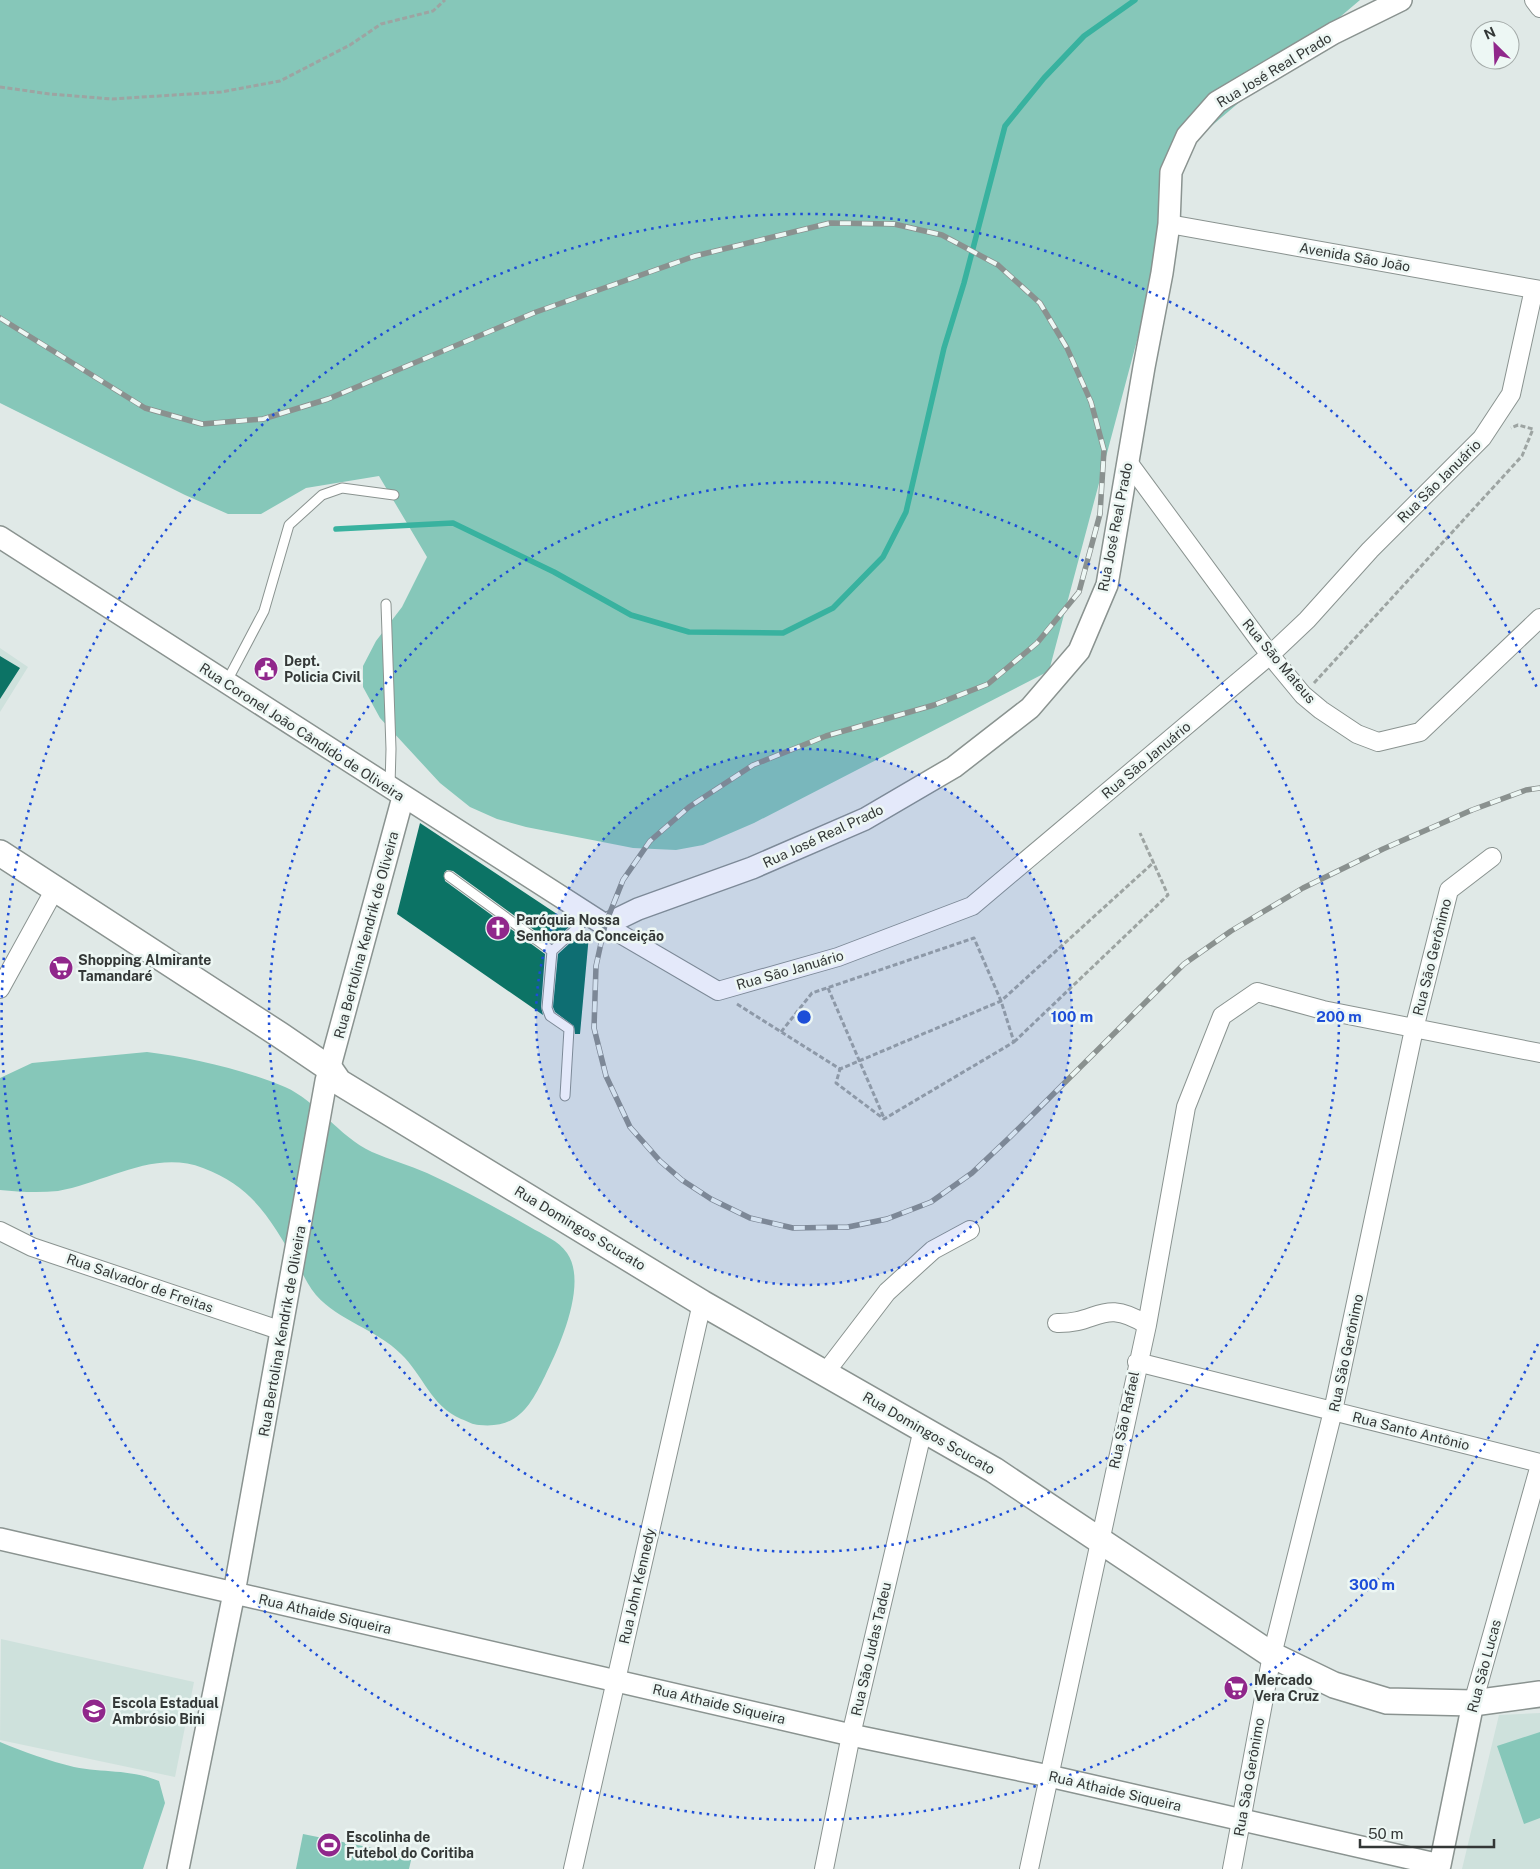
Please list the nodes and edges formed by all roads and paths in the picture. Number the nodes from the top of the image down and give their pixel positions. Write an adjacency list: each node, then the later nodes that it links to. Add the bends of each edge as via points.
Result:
1 (445, 0): 5 (path, via 433,11 381,24 350,45 280,81 221,92 112,99)
2 (1401, 0): 6 (street, Rua José Real Prado, via 1334,33 1218,102 1187,136 1171,172)
3 (1534, 0): 4 (street)
4 (1540, 8)
5 (0, 87)
6 (1169, 224): 7 (street, Avenida São João); 9 (street, Rua José Real Prado)
7 (1537, 290): 8 (street, Rua São Januário, via 1512,394)
8 (1482, 438): 14 (street, Rua São Januário); 16 (path, via 1518,426 1533,429 1522,456)
9 (1128, 462): 14 (street, Rua São Mateus); 25 (street, Rua José Real Prado, via 1107,585 1079,651 1030,708 954,766 865,819 752,868)
10 (394, 495): 15 (lane, via 342,488 322,495 289,525 264,611)
11 (0, 537): 15 (street, Rua Coronel João Cândido de Oliveira)
12 (386, 604): 17 (lane)
13 (1540, 618): 16 (street, Rua São Mateus, via 1420,732 1378,742 1357,734)
14 (1270, 655): 16 (street, Rua São Mateus); 29 (street, Rua São Januário, via 972,906 838,957)
15 (226, 683): 17 (street, Rua Coronel João Cândido de Oliveira)
16 (1303, 695)
17 (396, 793): 25 (street, Rua Coronel João Cândido de Oliveira); 37 (street, Rua Bertolina Kendrik de Oliveira)
18 (1140, 833): 21 (path)
19 (0, 853): 24 (main road, Rua Domingos Scucato)
20 (1492, 857): 31 (street, Rua São Gerônimo, via 1449,890)
21 (1154, 862): 30 (path); 33 (path, via 1168,895)
22 (0, 874): 24 (main road, Rua Domingos Scucato)
23 (449, 876): 26 (lane)
24 (51, 896): 28 (street); 37 (main road, Rua Domingos Scucato)
25 (598, 920): 26 (lane); 29 (street, Rua São Januário)
26 (552, 951): 38 (lane, via 548,1008 550,1016 569,1029)
27 (828, 988): 30 (path, via 974,938); 32 (path, via 812,993); 35 (path)
28 (0, 989)
29 (718, 991): 32 (path)
30 (1001, 1001): 33 (path); 35 (path)
31 (1414, 1029): 34 (street); 44 (street, Rua São Rafael, via 1322,1010 1258,992 1222,1016 1186,1107); 48 (street, Rua São Gerônimo)
32 (781, 1032): 36 (path)
33 (1014, 1042): 39 (path)
34 (1540, 1053)
35 (859, 1061): 36 (path); 39 (path)
36 (840, 1069): 39 (path, via 836,1083)
37 (332, 1077): 42 (main road, Rua Domingos Scucato); 45 (street, Rua Bertolina Kendrik de Oliveira)
38 (565, 1096)
39 (884, 1119)
40 (970, 1230): 47 (street, via 933,1250 887,1292)
41 (0, 1231): 45 (street, Rua Salvador de Freitas, via 32,1247)
42 (702, 1303): 47 (main road, Rua Domingos Scucato); 55 (street, Rua John Kennedy)
43 (1057, 1323): 44 (street, via 1110,1311 1130,1314)
44 (1147, 1325): 46 (street, Rua São Rafael)
45 (282, 1331): 53 (street, Rua Bertolina Kendrik de Oliveira)
46 (1137, 1362): 48 (street, Rua Santo Antônio); 52 (street, Rua São Rafael)
47 (825, 1373): 49 (main road, Rua Domingos Scucato)
48 (1333, 1411): 50 (street, Rua Santo Antônio); 54 (street, Rua São Gerônimo)
49 (923, 1429): 52 (main road, Rua Domingos Scucato, via 994,1470); 58 (street, Rua São Judas Tadeu)
50 (1540, 1464): 57 (street, Rua São Lucas)
51 (0, 1538): 53 (street, Rua Athaide Siqueira)
52 (1098, 1540): 54 (main road, Rua Domingos Scucato); 59 (street, Rua São Rafael)
53 (234, 1593): 55 (street, Rua Athaide Siqueira); 62 (street, Rua Bertolina Kendrik de Oliveira)
54 (1272, 1655): 57 (main road, Rua Domingos Scucato, via 1334,1685 1387,1701); 60 (street, Rua São Gerônimo)
55 (615, 1680): 58 (street, Rua Athaide Siqueira); 63 (street, Rua John Kennedy)
56 (1540, 1694): 57 (main road, Rua Domingos Scucato)
57 (1473, 1703): 61 (street, Rua São Lucas)
58 (851, 1735): 59 (street, Rua Athaide Siqueira); 64 (street, Rua São Judas Tadeu)
59 (1049, 1776): 60 (street, Rua Athaide Siqueira); 65 (street, Rua São Rafael)
60 (1242, 1819): 61 (street, Rua Athaide Siqueira); 66 (street, Rua São Gerônimo)
61 (1439, 1867)
62 (178, 1869)
63 (573, 1869)
64 (824, 1869)
65 (1029, 1869)
66 (1232, 1869)

